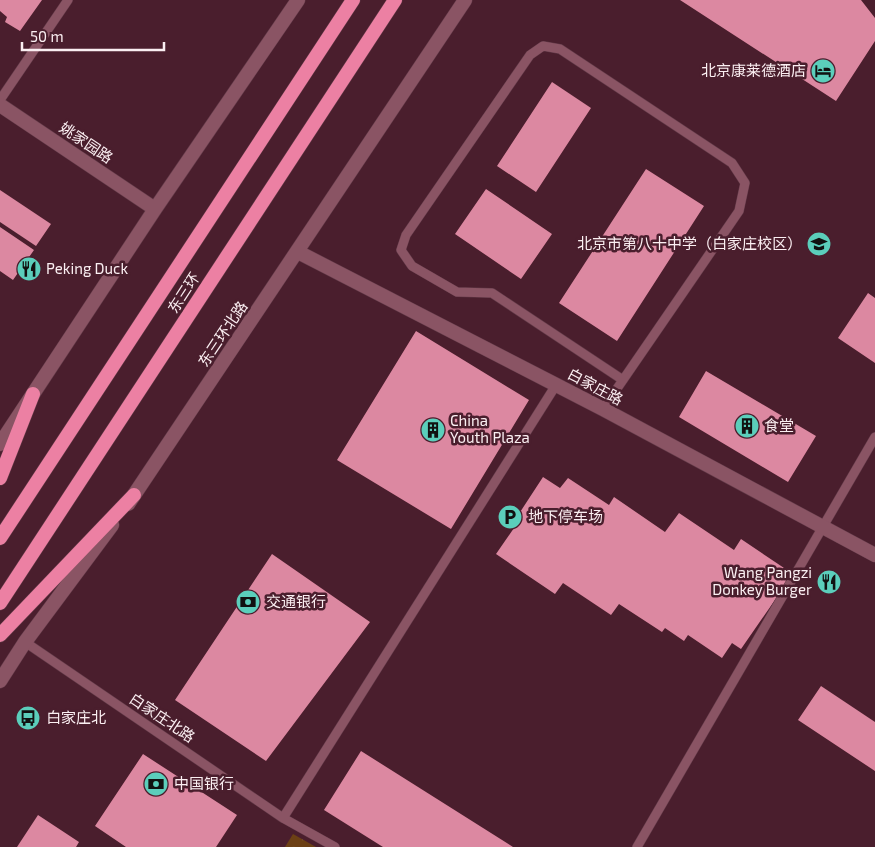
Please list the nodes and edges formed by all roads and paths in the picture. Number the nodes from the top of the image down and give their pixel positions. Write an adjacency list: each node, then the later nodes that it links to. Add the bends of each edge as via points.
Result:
1 (68, 0): 6 (lane)
2 (298, 0): 8 (street)
3 (353, 0): 19 (highway, 东三环)
4 (396, 0): 21 (highway, 东三环)
5 (465, 0): 9 (street, 东三环北路)
6 (0, 100)
7 (0, 104): 8 (street, 姚家园路)
8 (154, 209): 12 (street)
9 (298, 252): 11 (street, 白家庄路); 17 (street, 东三环北路)
10 (623, 380): 10 (lane, via 739,211 745,183 732,163 560,49 543,46 530,55 406,235 401,250 412,266 457,292 492,293); 13 (lane)
11 (556, 385): 13 (street, 白家庄路); 25 (lane)
12 (33, 394): 15 (street); 16 (highway)
13 (603, 409): 18 (street, 白家庄路)
14 (875, 437): 18 (lane)
15 (0, 444)
16 (0, 478)
17 (134, 494): 22 (highway); 23 (street, 东三环北路)
18 (822, 528): 20 (street, 白家庄路); 27 (lane)
19 (0, 538)
20 (875, 556)
21 (0, 603)
22 (0, 636)
23 (25, 642): 24 (street, 东三环北路); 25 (lane, 白家庄北路)
24 (0, 681)
25 (284, 818): 26 (lane, 白家庄北路)
26 (335, 847)
27 (637, 847)

